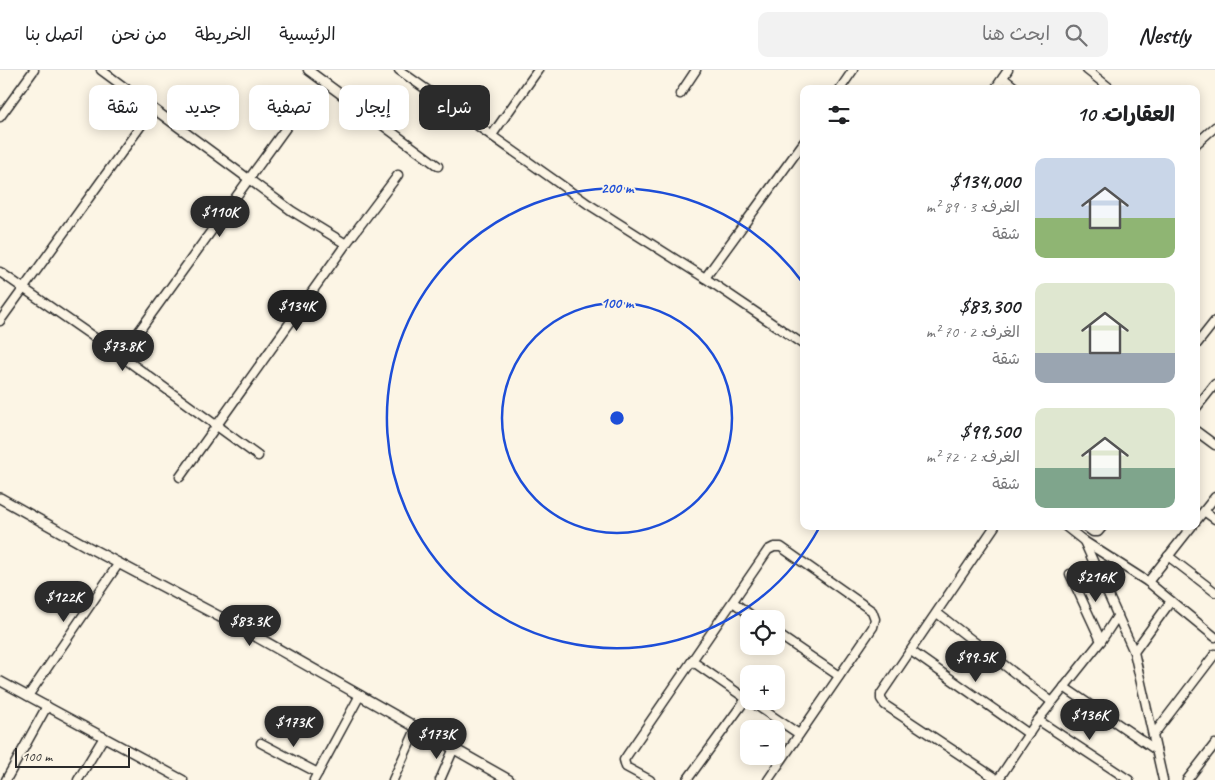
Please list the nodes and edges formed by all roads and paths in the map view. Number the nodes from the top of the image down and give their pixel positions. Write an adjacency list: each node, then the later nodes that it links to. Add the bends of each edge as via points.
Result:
1 (34, 70): 17 (street)
2 (100, 70): 10 (street)
3 (308, 70): 24 (street)
4 (399, 70): 21 (street)
5 (538, 70): 21 (street)
6 (696, 70): 15 (street)
7 (853, 70): 11 (street)
8 (1086, 70): 14 (street)
9 (1004, 73): 12 (street); 13 (street)
10 (120, 85)
11 (843, 85)
12 (997, 85)
13 (1014, 85)
14 (1106, 85)
15 (680, 94)
16 (157, 113): 26 (street)
17 (0, 117)
18 (1215, 127): 22 (street)
19 (139, 130): 30 (street)
20 (284, 130): 26 (street)
21 (492, 135): 29 (street, via 588,204)
22 (1200, 140)
23 (800, 147): 29 (street)
24 (438, 166)
25 (398, 175): 27 (street)
26 (249, 178): 27 (street, via 292,211); 35 (street)
27 (346, 244): 38 (street)
28 (0, 272): 30 (street)
29 (705, 278): 34 (street)
30 (24, 288): 32 (street); 35 (street)
31 (1215, 321): 33 (street)
32 (0, 322)
33 (1200, 340)
34 (800, 342)
35 (121, 356): 38 (street)
36 (1215, 384): 37 (street)
37 (1200, 403)
38 (216, 426): 41 (street); 42 (street)
39 (1200, 434): 40 (street)
40 (1215, 445)
41 (258, 456)
42 (180, 476)
43 (1215, 497): 45 (street)
44 (0, 498): 53 (street)
45 (1204, 511): 46 (street); 47 (street)
46 (1200, 516)
47 (1215, 519)
48 (992, 530): 60 (street)
49 (1070, 530): 51 (street)
50 (1189, 530): 52 (street)
51 (1084, 541): 55 (street); 61 (street)
52 (1168, 556): 55 (street); 56 (street)
53 (119, 563): 73 (street); 74 (street)
54 (1070, 574): 64 (street)
55 (1148, 582): 57 (street)
56 (1215, 592)
57 (1171, 600): 62 (street); 66 (street)
58 (733, 602): 59 (street); 68 (street); 69 (street, via 768,550 780,547 788,552 872,611 873,627)
59 (744, 610)
60 (937, 613): 65 (street); 75 (street)
61 (1118, 615): 64 (street); 66 (street)
62 (1215, 637)
63 (785, 639): 69 (street)
64 (1101, 641): 71 (street)
65 (911, 651): 82 (street); 82 (street, via 881,694 885,705 998,780)
66 (1134, 652): 83 (street)
67 (1215, 654): 83 (street)
68 (692, 661): 72 (street); 96 (street, via 624,760 626,767)
69 (839, 676): 81 (street)
70 (0, 681): 74 (street)
71 (1064, 687): 75 (street); 88 (street)
72 (740, 694)
73 (360, 695): 80 (street); 89 (street)
74 (28, 696): 76 (street)
75 (1052, 702): 79 (street)
76 (47, 706): 84 (street); 90 (street)
77 (740, 710): 97 (street)
78 (763, 710): 81 (street)
79 (1038, 720): 82 (street); 99 (street)
80 (417, 727): 87 (street); 93 (street)
81 (799, 734): 98 (street)
82 (1029, 734)
83 (1154, 734): 88 (street)
84 (104, 737): 91 (street); 92 (street)
85 (261, 743): 89 (street)
86 (1215, 744): 101 (street)
87 (454, 748): 94 (street); 95 (street)
88 (1156, 750): 100 (street)
89 (316, 776)
90 (6, 780)
91 (78, 780)
92 (183, 780)
93 (393, 780)
94 (440, 780)
95 (509, 780)
96 (650, 780)
97 (688, 780)
98 (768, 780)
99 (1129, 780)
100 (1163, 780)
101 (1187, 780)

